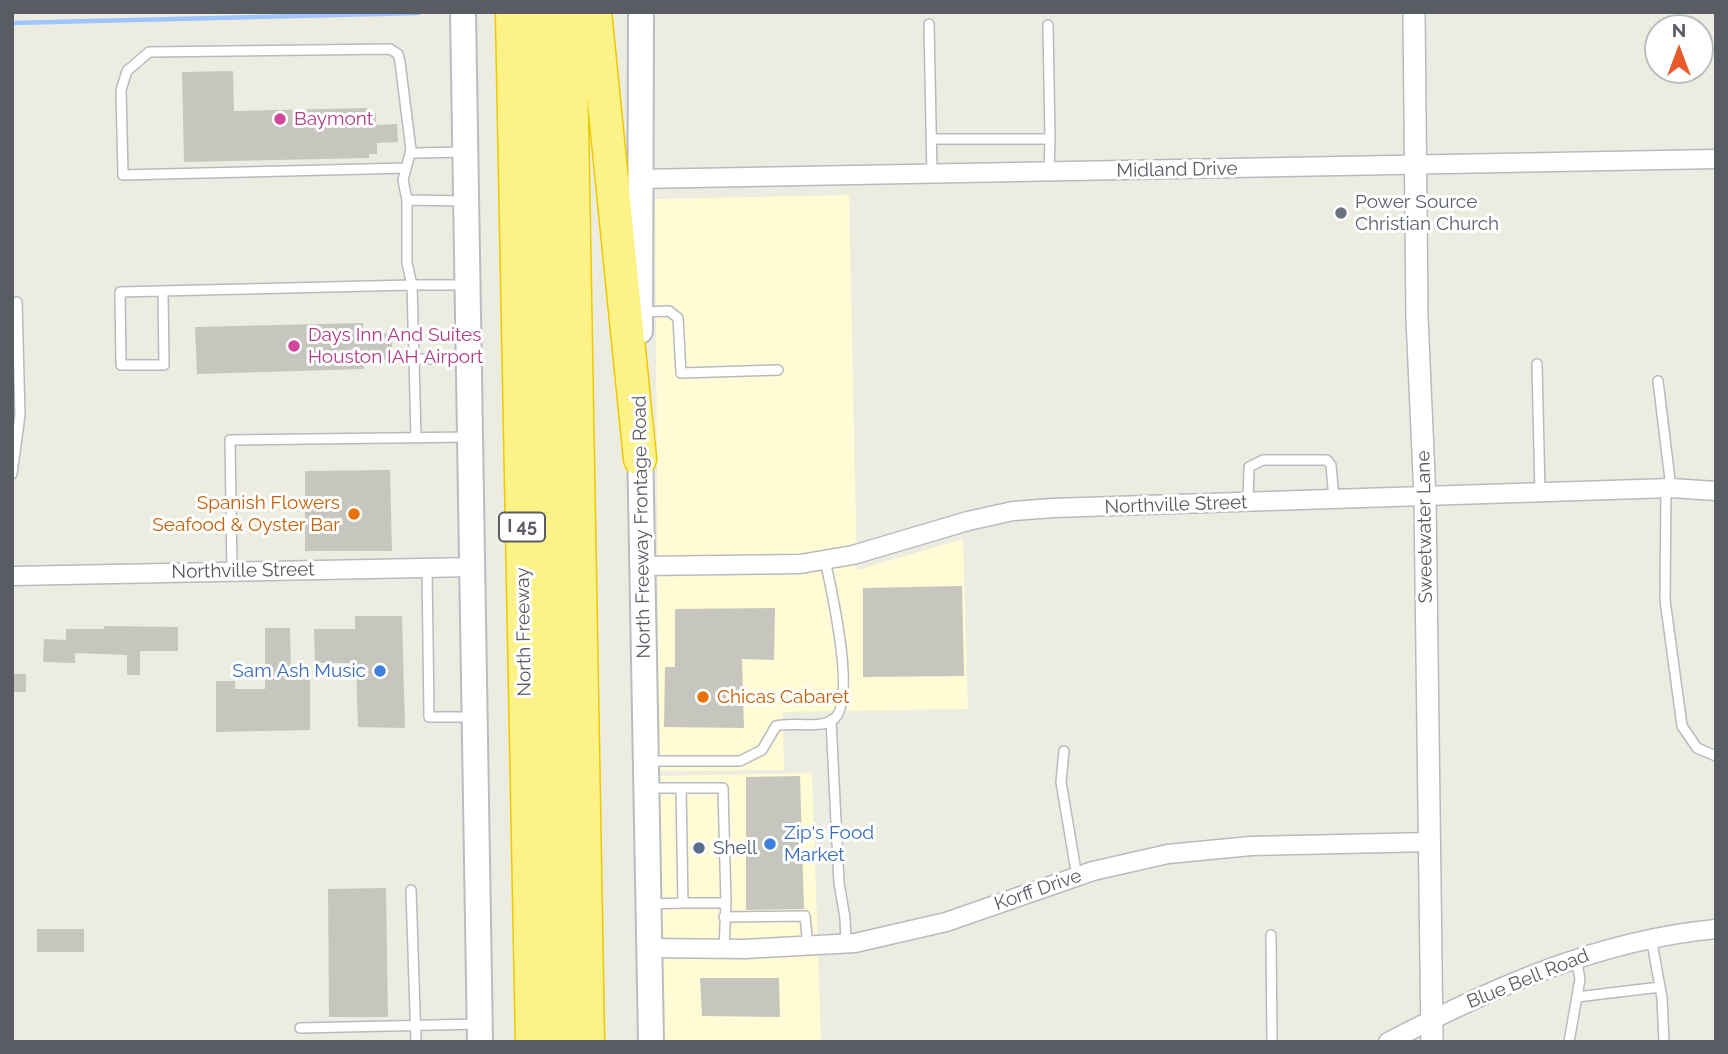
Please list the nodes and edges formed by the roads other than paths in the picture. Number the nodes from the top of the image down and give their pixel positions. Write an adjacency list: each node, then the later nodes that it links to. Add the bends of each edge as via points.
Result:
1 (463, 12): 13 (main road)
2 (512, 12): 77 (highway, North Freeway / I 45)
3 (544, 12): 78 (highway, North Freeway / I 45)
4 (569, 12): 79 (highway)
5 (595, 12): 34 (highway)
6 (641, 12): 19 (main road, North Freeway Frontage Road)
7 (1414, 12): 15 (street, Sweetwater Lane)
8 (929, 24): 10 (lane)
9 (1048, 25): 11 (lane)
10 (931, 139): 11 (lane); 18 (lane)
11 (1050, 139): 17 (lane)
12 (411, 150): 13 (lane); 16 (lane); 16 (lane, via 400,62 390,49 149,51 127,71 121,90 122,175)
13 (466, 152): 21 (main road)
14 (1716, 159): 15 (street, Midland Drive)
15 (1417, 164): 17 (street, Midland Drive); 39 (street, Sweetwater Lane, via 1417,317)
16 (406, 168): 20 (lane)
17 (1049, 173): 18 (street, Midland Drive)
18 (932, 176): 19 (street, Midland Drive)
19 (639, 179): 26 (main road, North Freeway Frontage Road)
20 (407, 200): 21 (lane); 22 (lane, via 407,263)
21 (467, 201): 23 (main road)
22 (412, 285): 23 (lane); 24 (lane); 27 (lane)
23 (468, 285): 28 (main road)
24 (163, 292): 24 (lane, via 120,292 121,366 164,365)
25 (17, 302): 35 (lane, via 20,415)
26 (640, 312): 30 (lane, via 669,311 678,318 681,373); 34 (main road, North Freeway Frontage Road)
27 (414, 359): 28 (lane); 33 (lane)
28 (469, 359): 32 (main road)
29 (1537, 364): 38 (lane)
30 (778, 370)
31 (1658, 381): 36 (lane)
32 (471, 437): 33 (lane); 45 (main road)
33 (416, 438): 46 (lane, via 230,440)
34 (640, 459): 43 (main road, North Freeway Frontage Road)
35 (12, 474)
36 (1669, 489): 37 (street, Northville Street); 38 (street, Northville Street); 51 (lane, via 1665,600 1682,726 1697,748)
37 (1716, 491)
38 (1540, 493): 39 (street, Northville Street)
39 (1425, 498): 40 (street, Northville Street); 55 (street, Sweetwater Lane)
40 (1334, 500): 41 (street, Northville Street); 41 (lane, via 1327,460 1263,460 1249,467)
41 (1248, 503): 42 (street, Northville Street, via 1013,512)
42 (825, 560): 43 (street, Northville Street, via 789,565); 49 (lane, via 836,612 842,695 842,708)
43 (643, 566): 52 (main road, North Freeway Frontage Road)
44 (427, 567): 45 (street, Northville Street); 46 (street, Northville Street); 48 (lane, via 429,717)
45 (473, 567): 48 (main road)
46 (232, 571): 47 (street, Northville Street)
47 (12, 576)
48 (475, 717): 75 (main road)
49 (831, 720): 52 (lane, via 776,726 762,750 740,761); 65 (lane)
50 (1064, 751): 56 (lane, via 1061,782)
51 (1716, 756)
52 (646, 761): 53 (main road, North Freeway Frontage Road)
53 (647, 788): 54 (lane); 60 (main road, North Freeway Frontage Road)
54 (681, 788): 58 (lane, via 723,788); 59 (lane)
55 (1430, 842): 56 (street, Korff Drive, via 1251,846 1182,853); 72 (street, Sweetwater Lane)
56 (1077, 877): 65 (street, Korff Drive, via 946,922)
57 (411, 890): 73 (lane)
58 (726, 902): 59 (lane); 61 (lane)
59 (683, 903): 60 (lane)
60 (649, 904): 67 (main road, North Freeway Frontage Road)
61 (724, 917): 66 (lane, via 806,916); 68 (lane)
62 (1716, 929): 64 (street, Blue Bell Road)
63 (1271, 935): 81 (lane)
64 (1651, 937): 69 (street, Blue Bell Road); 70 (lane)
65 (846, 943): 66 (street, Korff Drive)
66 (808, 947): 68 (street, Korff Drive)
67 (649, 948): 68 (street, Korff Drive); 80 (main road, North Freeway Frontage Road)
68 (724, 949)
69 (1576, 958): 71 (lane); 72 (street, Blue Bell Road)
70 (1660, 987): 71 (lane); 85 (lane)
71 (1577, 997): 84 (lane)
72 (1431, 1019): 82 (street, Blue Bell Road); 83 (street, Sweetwater Lane)
73 (415, 1026): 74 (lane); 75 (lane); 76 (lane)
74 (299, 1028)
75 (480, 1033)
76 (416, 1042)
77 (532, 1042)
78 (560, 1042)
79 (588, 1042)
80 (651, 1042)
81 (1272, 1042)
82 (1388, 1042)
83 (1432, 1042)
84 (1569, 1042)
85 (1664, 1042)

